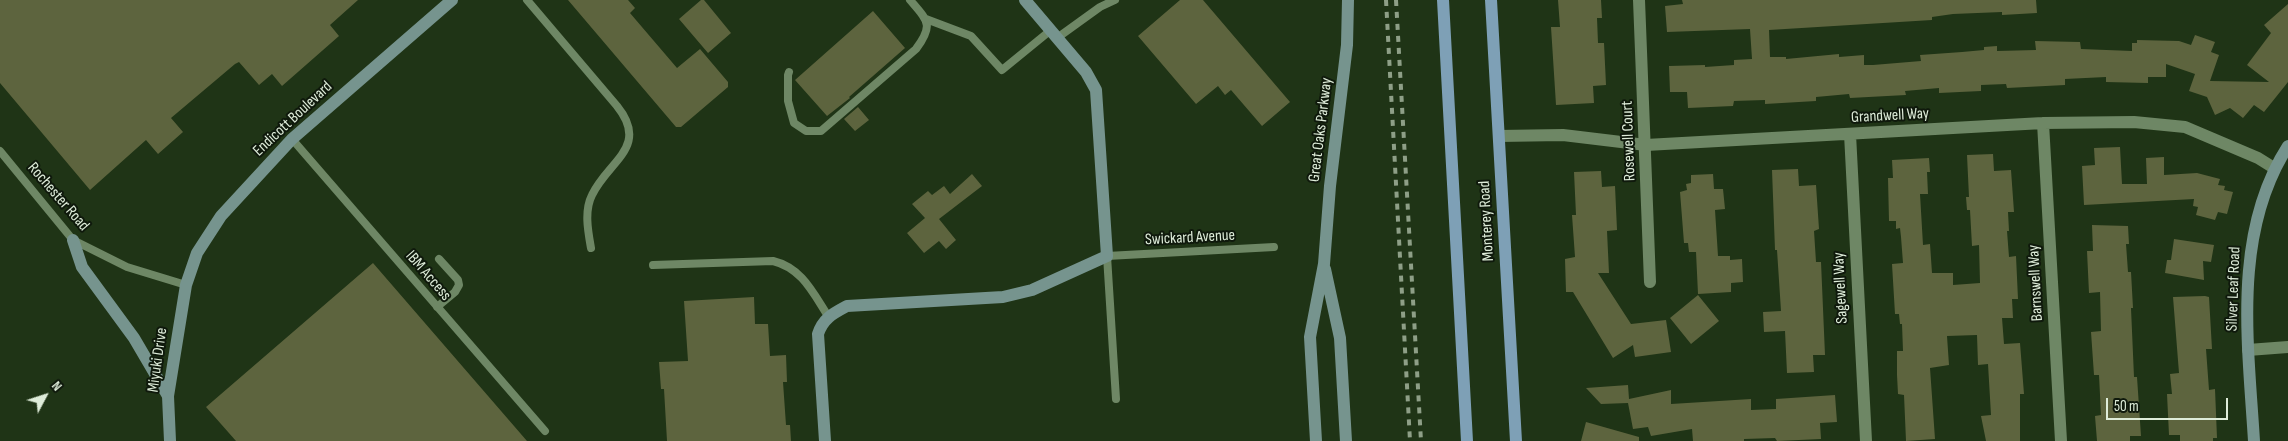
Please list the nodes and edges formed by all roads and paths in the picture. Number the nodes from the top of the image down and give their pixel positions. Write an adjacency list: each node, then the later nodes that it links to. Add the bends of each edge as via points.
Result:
1 (452, 0): 16 (street, Endicott Boulevard)
2 (527, 0): 23 (lane, via 617,106 629,126 629,143 592,194 588,205 587,230)
3 (910, 0): 10 (lane)
4 (1025, 0): 11 (street)
5 (1115, 0): 11 (lane)
6 (1348, 0): 26 (street, Great Oaks Parkway, via 1347,45)
7 (1443, 0): 41 (main road, Monterey Road)
8 (1491, 0): 15 (main road, Monterey Road)
9 (1639, 0): 17 (street, Rosewell Court)
10 (926, 19): 11 (lane, via 971,36 1002,70); 12 (lane, via 927,35 916,49 821,131 806,131 794,123 788,101)
11 (1054, 34): 24 (street, via 1086,72 1096,90)
12 (790, 72)
13 (2043, 123): 14 (street, Grandwell Way); 20 (street, Grandwell Way, via 2134,122 2185,127); 44 (street, Barnswell Way)
14 (1850, 134): 17 (street, Grandwell Way); 43 (street, Sagewell Way)
15 (1498, 136): 17 (street, Grandwell Way, via 1563,135); 42 (main road, Monterey Road)
16 (292, 139): 29 (street, Endicott Boulevard, via 221,216 197,253); 30 (lane, IBM Access)
17 (1646, 145): 28 (street, Rosewell Court)
18 (2288, 146): 20 (street, Silver Leaf Road)
19 (0, 151): 21 (lane, Rochester Road)
20 (2274, 168): 33 (street, Silver Leaf Road, via 2256,220 2248,264)
21 (73, 240): 29 (lane, Rochester Road, via 127,267); 34 (street, via 82,267 134,338)
22 (1274, 247): 24 (lane, Swickard Avenue)
23 (591, 248)
24 (1107, 256): 31 (street, via 1032,290 1002,297 847,306); 35 (lane)
25 (439, 259): 30 (lane, via 459,285)
26 (1324, 264): 39 (street, Great Oaks Parkway, via 1310,337); 40 (street, Great Oaks Parkway, via 1340,338)
27 (653, 265): 31 (lane, via 773,261 784,264 796,270)
28 (1650, 282)
29 (186, 285): 34 (street, Miyuki Drive)
30 (436, 306): 36 (lane, IBM Access)
31 (828, 316): 38 (street, via 818,334)
32 (2288, 347): 33 (street)
33 (2248, 350): 45 (street, Silver Leaf Road)
34 (168, 396): 37 (street, Miyuki Drive)
35 (1116, 399)
36 (544, 431)
37 (170, 441)
38 (825, 441)
39 (1316, 441)
40 (1346, 441)
41 (1467, 441)
42 (1516, 441)
43 (1866, 441)
44 (2061, 441)
45 (2254, 441)

